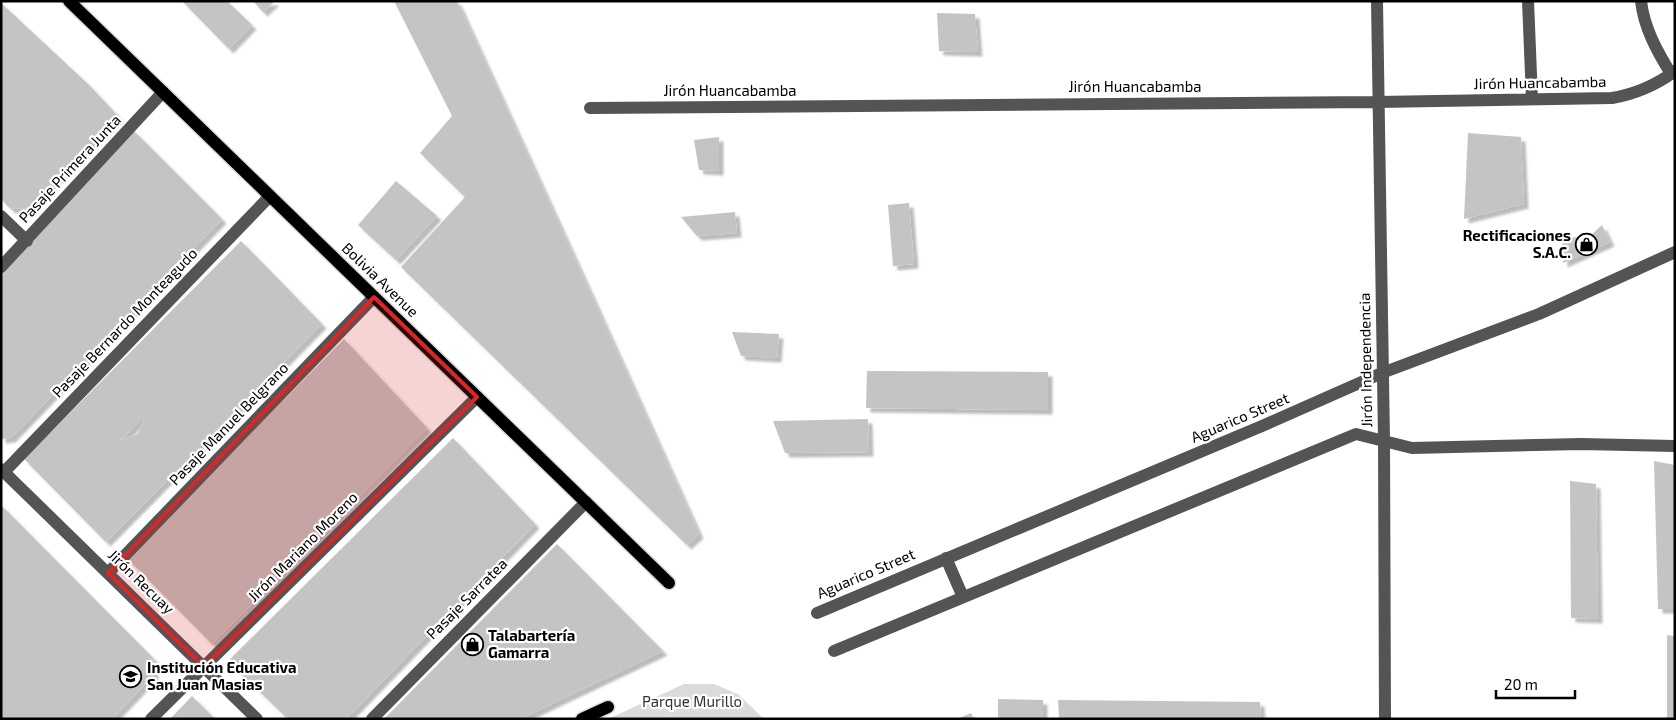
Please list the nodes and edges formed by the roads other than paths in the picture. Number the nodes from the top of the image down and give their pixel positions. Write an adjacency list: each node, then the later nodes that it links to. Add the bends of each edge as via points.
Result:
1 (69, 1): 6 (main road, Bolivia Avenue)
2 (1377, 1): 8 (street, Jirón Independencia)
3 (1528, 1): 7 (street)
4 (1641, 1): 5 (street, via 1647,29)
5 (1673, 72): 7 (street, Jirón Huancabamba, via 1660,82 1612,98)
6 (163, 92): 10 (main road, Bolivia Avenue); 12 (street, Pasaje Primera Junta)
7 (1532, 99): 8 (street, Jirón Huancabamba)
8 (1378, 102): 9 (street, Jirón Huancabamba); 16 (street, Jirón Independencia)
9 (590, 108)
10 (270, 196): 15 (main road, Bolivia Avenue); 20 (street, Pasaje Bernardo Monteagudo)
11 (1, 216): 12 (street)
12 (27, 240): 14 (street, Pasaje Primera Junta)
13 (1675, 252): 16 (street, Aguarico Street, via 1539,314)
14 (1, 267)
15 (374, 297): 17 (main road, Bolivia Avenue); 23 (street, Pasaje Manuel Belgrano)
16 (1382, 374): 18 (street, Jirón Independencia); 22 (street, Aguarico Street)
17 (477, 397): 21 (main road, Bolivia Avenue); 28 (street, Jirón Mariano Moreno)
18 (1384, 440): 19 (street, via 1412,448 1581,444); 25 (street, via 1356,434); 34 (street, Jirón Independencia)
19 (1675, 446)
20 (3, 470): 23 (street, Jirón Recuay)
21 (586, 502): 24 (main road, Bolivia Avenue); 32 (street, Pasaje Sarratea)
22 (946, 558): 25 (street); 26 (street, Aguarico Street)
23 (108, 573): 28 (street, Jirón Recuay)
24 (669, 583)
25 (963, 597): 27 (street)
26 (817, 613)
27 (834, 651)
28 (204, 667): 30 (street, Jirón Mariano Moreno); 31 (street, Jirón Recuay)
29 (608, 707): 33 (main road)
30 (151, 719)
31 (257, 719)
32 (372, 719)
33 (582, 719)
34 (1385, 719)

